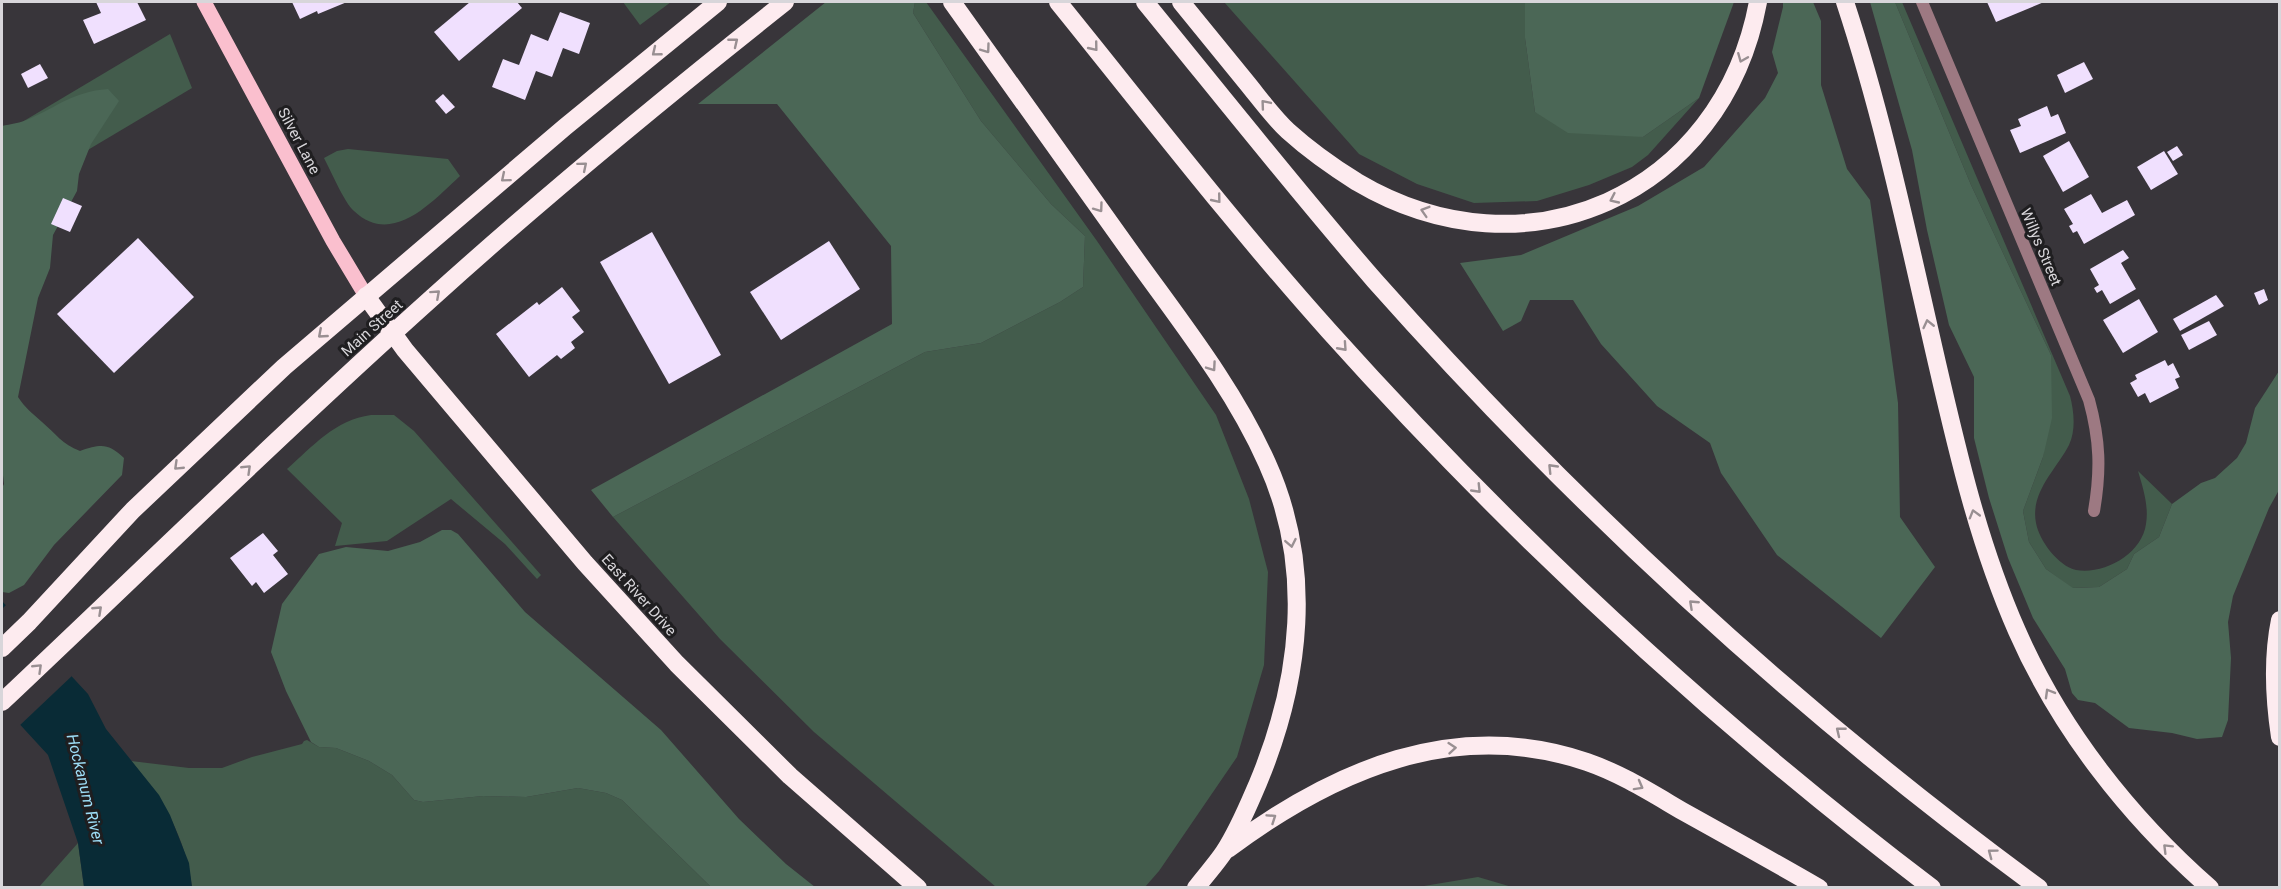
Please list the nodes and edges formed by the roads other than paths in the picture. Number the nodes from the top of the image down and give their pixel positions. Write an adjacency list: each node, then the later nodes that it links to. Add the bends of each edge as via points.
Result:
1 (204, 2): 11 (main road, Silver Lane)
2 (718, 2): 11 (highway, Main Street, one-way to 11)
3 (785, 2): 12 (highway, Main Street, one-way to 3, via 545,198)
4 (952, 2): 18 (highway, one-way to 18, via 1216,373 1256,440 1280,495 1297,583 1291,676 1262,772)
5 (1058, 2): 22 (highway, one-way to 22, via 1283,279 1379,387 1487,499 1594,603 1722,718)
6 (1145, 2): 23 (highway, one-way to 6, via 1800,698 1698,609 1574,491 1348,249)
7 (1181, 2): 8 (highway, one-way to 7, via 1746,49 1723,97 1707,122 1669,163 1630,191 1597,206 1546,219 1503,224 1465,222 1416,209 1334,167 1286,129)
8 (1758, 2)
9 (1845, 2): 24 (highway, one-way to 9, via 2143,823 2080,742 2031,660 1999,588 1964,477 1882,129)
10 (1922, 2): 13 (street, Willys Street, via 2090,400 2100,450)
11 (366, 296): 12 (highway, East River Drive); 15 (highway, Main Street, one-way to 15, via 181,463)
12 (393, 333): 16 (highway, Main Street, one-way to 12); 19 (highway, East River Drive, via 585,563 677,664 774,762)
13 (2094, 512)
14 (2280, 620): 17 (highway, via 2274,691)
15 (2, 648)
16 (2, 702)
17 (2280, 737)
18 (1224, 852): 20 (highway); 21 (highway, one-way to 21, via 1292,805 1372,766 1438,749 1506,746 1566,756 1615,774)
19 (918, 888)
20 (1196, 888)
21 (1819, 888)
22 (1932, 888)
23 (2039, 888)
24 (2210, 888)

